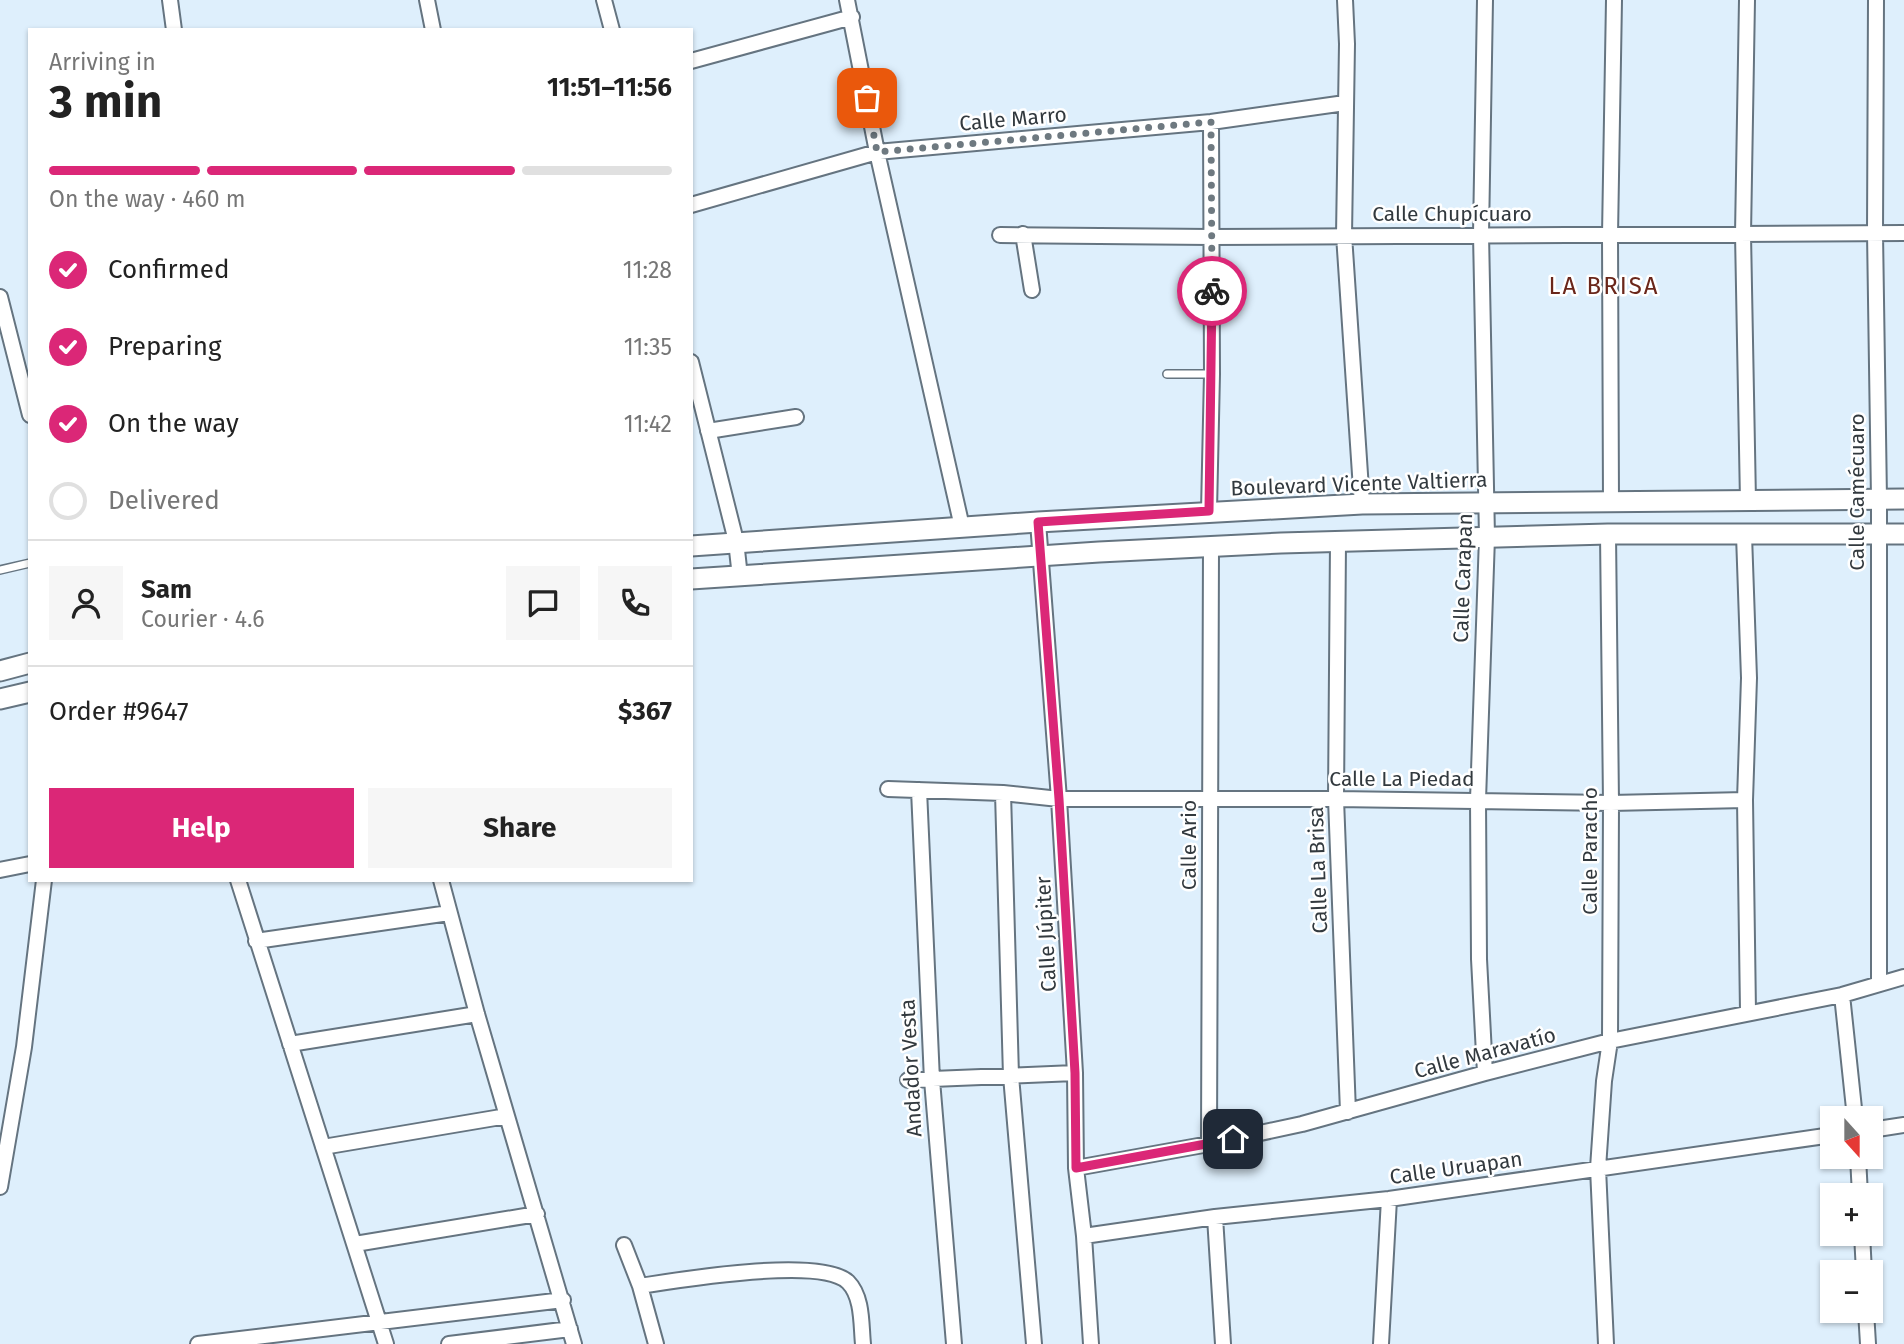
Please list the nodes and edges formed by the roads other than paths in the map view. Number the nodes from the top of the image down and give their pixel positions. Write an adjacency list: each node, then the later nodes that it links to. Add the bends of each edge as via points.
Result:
1 (170, 0): 11 (street)
2 (427, 0): 12 (street)
3 (604, 0): 13 (street)
4 (847, 0): 10 (street)
5 (1345, 0): 15 (street)
6 (1485, 0): 23 (street, Calle Carapan)
7 (1614, 0): 26 (street)
8 (1747, 0): 24 (street)
9 (1876, 0): 19 (street, Calle Camécuaro)
10 (852, 17): 14 (street); 17 (street)
11 (174, 28)
12 (433, 28)
13 (611, 28)
14 (693, 60)
15 (1345, 103): 16 (street, Calle Marro); 22 (street)
16 (1211, 122): 17 (street, Calle Marro); 27 (street)
17 (877, 152): 18 (street, Calle Marro); 44 (street)
18 (693, 204)
19 (1875, 233): 20 (street, Calle Chupícuaro); 24 (street, Calle Chupícuaro); 36 (street, Calle Camécuaro)
20 (1904, 233)
21 (1023, 234): 25 (street, Calle Chupícuaro); 27 (street, Calle Chupícuaro); 28 (street)
22 (1344, 234): 23 (street, Calle Chupícuaro); 27 (street, Calle Chupícuaro); 41 (street)
23 (1480, 234): 26 (street, Calle Chupícuaro); 39 (street, Calle Carapan)
24 (1743, 234): 26 (street, Calle Chupícuaro); 38 (street)
25 (1000, 235)
26 (1610, 235): 40 (street)
27 (1211, 237): 32 (street)
28 (1032, 290)
29 (0, 297): 33 (street)
30 (693, 370): 35 (street)
31 (1167, 374): 32 (lane)
32 (1212, 374): 42 (street)
33 (28, 407)
34 (796, 417): 35 (street)
35 (708, 431): 50 (street)
36 (1879, 499): 37 (main road, Boulevard Vicente Valtierra); 38 (main road, Boulevard Vicente Valtierra); 46 (street, Calle Camécuaro)
37 (1904, 499)
38 (1748, 500): 40 (main road, Boulevard Vicente Valtierra)
39 (1486, 502): 40 (main road, Boulevard Vicente Valtierra); 41 (main road, Boulevard Vicente Valtierra); 49 (street, Calle Carapan)
40 (1611, 503)
41 (1362, 504): 42 (main road, Boulevard Vicente Valtierra)
42 (1209, 511): 43 (main road, Boulevard Vicente Valtierra)
43 (1038, 522): 44 (main road, Boulevard Vicente Valtierra); 54 (street, Calle Júpiter)
44 (962, 527): 50 (main road, Boulevard Vicente Valtierra)
45 (1608, 534): 48 (main road); 49 (main road); 71 (street, Calle Paracho)
46 (1879, 534): 47 (main road); 48 (main road); 80 (street, Calle Camécuaro)
47 (1904, 534)
48 (1744, 536): 70 (street, via 1749,678)
49 (1487, 537): 51 (main road); 69 (street, Calle Carapan)
50 (736, 541): 52 (main road, Boulevard Vicente Valtierra); 57 (street)
51 (1338, 542): 53 (main road); 67 (street, Calle La Brisa)
52 (693, 546)
53 (1211, 547): 54 (main road); 68 (street, Calle Ario)
54 (1039, 557): 57 (main road); 66 (street, Calle Júpiter)
55 (28, 563): 56 (lane)
56 (0, 570)
57 (740, 577): 58 (main road)
58 (693, 579)
59 (28, 664): 60 (main road)
60 (0, 671)
61 (28, 692): 62 (main road)
62 (0, 699)
63 (888, 789): 64 (street, Calle La Piedad)
64 (919, 790): 65 (street, Calle La Piedad); 90 (street, Andador Vesta)
65 (1003, 793): 66 (street, Calle La Piedad); 88 (street)
66 (1059, 799): 68 (street, Calle La Piedad); 86 (street, Calle Júpiter)
67 (1336, 799): 68 (street, Calle La Piedad); 69 (street, Calle La Piedad); 92 (street, Calle La Brisa)
68 (1210, 800): 97 (street, Calle Ario)
69 (1478, 800): 71 (street, Calle La Piedad); 87 (street, Calle Carapan)
70 (1745, 800): 71 (street, Calle La Piedad); 82 (street)
71 (1611, 803): 84 (street, Calle Paracho)
72 (28, 864): 73 (street)
73 (0, 870)
74 (44, 882): 101 (street, via 24,1047)
75 (239, 882): 78 (street)
76 (441, 882): 77 (street)
77 (449, 913): 78 (street); 83 (street)
78 (256, 941): 85 (street)
79 (1904, 976): 80 (street, Calle Maravatío)
80 (1879, 984): 81 (street, Calle Maravatío)
81 (1842, 995): 82 (street, Calle Maravatío); 91 (street)
82 (1748, 1012): 84 (street, Calle Maravatío)
83 (477, 1014): 85 (street); 93 (street)
84 (1610, 1041): 87 (street, Calle Maravatío); 100 (street, Calle Paracho)
85 (290, 1044): 98 (street)
86 (1075, 1073): 88 (street); 99 (street, Calle Júpiter)
87 (1485, 1073): 92 (street, Calle Maravatío)
88 (1011, 1076): 90 (street); 120 (street)
89 (908, 1080): 90 (street)
90 (932, 1080): 119 (street, Andador Vesta)
91 (1854, 1106)
92 (1348, 1112): 97 (street, Calle Maravatío)
93 (507, 1116): 98 (street); 103 (street)
94 (1904, 1125): 95 (street)
95 (1883, 1128)
96 (1820, 1137): 100 (street, Calle Uruapan)
97 (1209, 1144): 99 (street, Calle Maravatío)
98 (323, 1147): 106 (street)
99 (1076, 1168): 105 (street, Calle Júpiter)
100 (1598, 1168): 102 (street, Calle Uruapan); 124 (street, Calle Paracho)
101 (0, 1187)
102 (1389, 1199): 104 (street, Calle Uruapan); 123 (street)
103 (537, 1214): 106 (street); 109 (street)
104 (1215, 1217): 105 (street, Calle Uruapan); 122 (street)
105 (1084, 1236): 121 (street, Calle Júpiter)
106 (355, 1244): 110 (street)
107 (624, 1245): 108 (street)
108 (640, 1286): 117 (street); 118 (street, via 757,1271 814,1272 841,1278 859,1301)
109 (563, 1300): 110 (street); 112 (street)
110 (379, 1323): 113 (street); 114 (street)
111 (1867, 1323): 125 (street)
112 (570, 1328): 115 (street); 116 (street)
113 (198, 1344)
114 (386, 1344)
115 (449, 1344)
116 (574, 1344)
117 (656, 1344)
118 (863, 1344)
119 (954, 1344)
120 (1034, 1344)
121 (1091, 1344)
122 (1223, 1344)
123 (1381, 1344)
124 (1606, 1344)
125 (1868, 1344)

